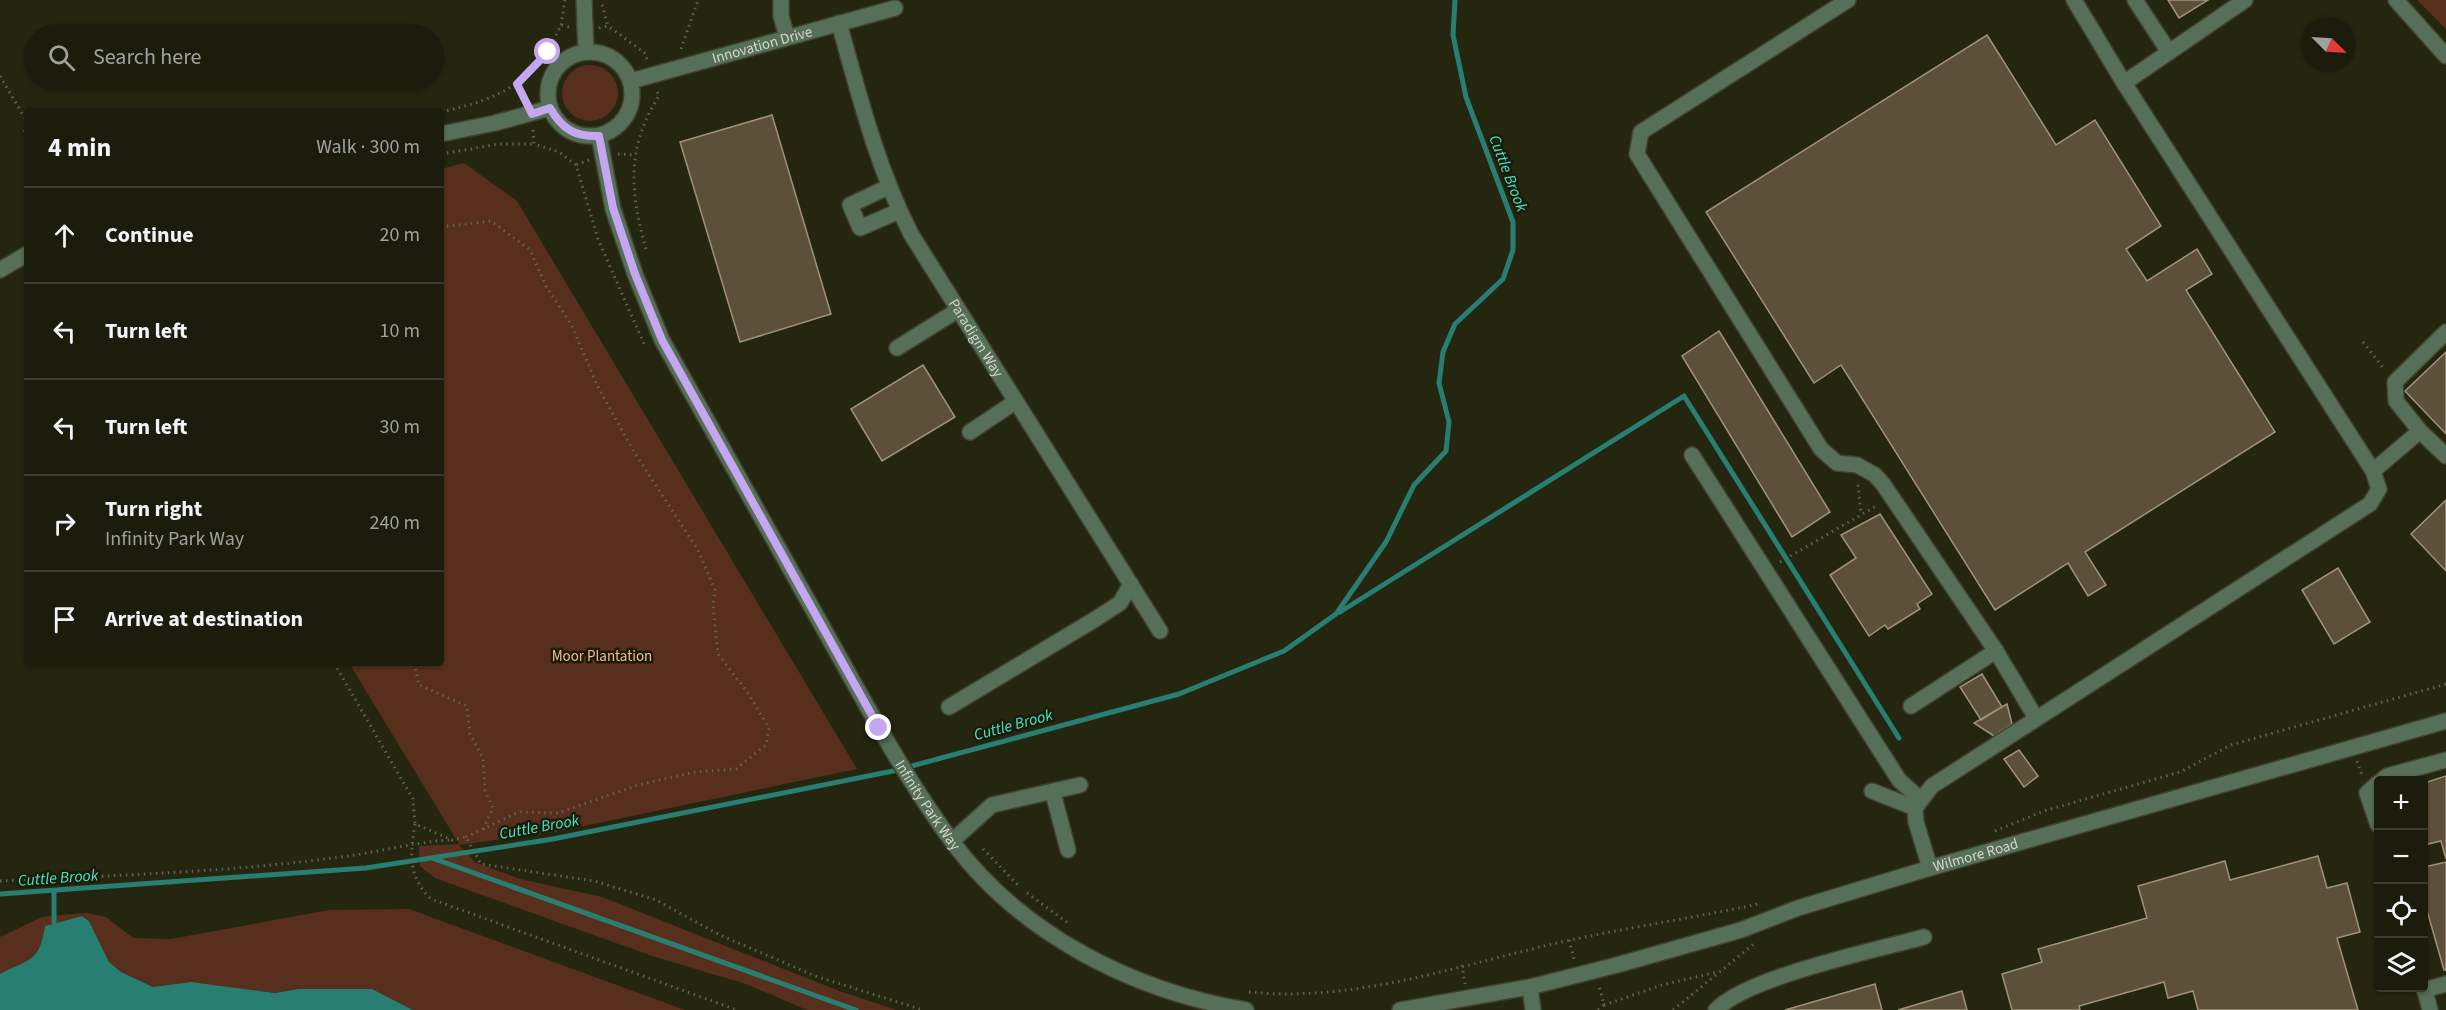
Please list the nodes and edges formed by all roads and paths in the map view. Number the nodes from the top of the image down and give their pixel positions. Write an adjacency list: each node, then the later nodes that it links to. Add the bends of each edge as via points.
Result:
1 (565, 0): 13 (path)
2 (584, 0): 15 (street)
3 (601, 0): 14 (path)
4 (698, 0): 20 (path)
5 (781, 0): 16 (street)
6 (1848, 0): 51 (street, via 1641,132 1637,154 1821,449 1837,463)
7 (2074, 0): 24 (street)
8 (2135, 0): 18 (street)
9 (2245, 0): 18 (street)
10 (2396, 0): 19 (street)
11 (895, 8): 12 (street, Innovation Drive)
12 (839, 23): 16 (street, Innovation Drive); 35 (street, Paradigm Way)
13 (561, 25): 15 (path); 25 (path, via 548,52)
14 (608, 26): 15 (path); 21 (path, via 646,54)
15 (584, 30): 17 (street)
16 (787, 37): 20 (street, Innovation Drive)
17 (586, 52): 23 (street, via 614,58); 26 (street, via 559,65 551,78)
18 (2169, 52): 24 (street)
19 (2446, 56)
20 (675, 68): 21 (street, Innovation Drive)
21 (649, 75): 23 (street, Innovation Drive); 39 (path, via 659,96 641,128 633,199)
22 (0, 76): 29 (path)
23 (631, 81): 31 (street, via 633,95 627,115 613,131)
24 (2124, 83): 52 (street)
25 (517, 84): 27 (path, via 489,98); 28 (path)
26 (550, 108): 28 (street); 31 (street, via 557,122 569,132)
27 (444, 111)
28 (532, 114): 30 (street); 32 (path)
29 (24, 118)
30 (444, 133)
31 (599, 136): 80 (street, Infinity Park Way, via 613,208 662,340 879,728)
32 (534, 144): 33 (path, via 499,144); 34 (path, via 559,152)
33 (444, 153)
34 (576, 165)
35 (888, 187): 36 (street, Paradigm Way); 36 (street, via 850,205 860,228)
36 (899, 211): 41 (street, Paradigm Way)
37 (444, 227): 75 (path, via 491,221 530,250 634,452 698,550 715,590 712,606 718,654 769,728 766,745 736,769 695,772 638,785 558,813 519,812)
38 (24, 256): 40 (street)
39 (649, 258)
40 (0, 270)
41 (958, 310): 44 (street); 46 (street, Paradigm Way)
42 (2446, 332): 45 (street)
43 (2363, 342): 45 (path)
44 (897, 348)
45 (2394, 382): 47 (street, via 2396,401)
46 (1015, 402): 48 (street); 56 (street, Paradigm Way)
47 (2420, 431): 50 (street); 52 (street)
48 (970, 432)
49 (1692, 455): 73 (street)
50 (2446, 456)
51 (1857, 465): 53 (street, via 1875,475); 54 (path)
52 (2373, 471): 64 (street, via 2379,489 2370,504)
53 (1891, 497): 54 (path); 58 (street)
54 (1861, 514): 55 (path)
55 (1775, 565)
56 (1131, 584): 57 (street, Paradigm Way); 63 (street, via 1120,603)
57 (1160, 631)
58 (1996, 651): 62 (street); 64 (street)
59 (336, 666): 74 (path, via 413,799)
60 (415, 666): 75 (path, via 419,685 467,706 470,734 483,758 485,791 493,808)
61 (2446, 684): 77 (path, via 2231,746 2180,772 2044,811)
62 (1911, 706)
63 (949, 707)
64 (2036, 718): 73 (street, via 1932,786)
65 (2446, 721): 66 (street, Wilmore Road)
66 (2354, 748): 70 (path); 83 (street, Wilmore Road)
67 (2446, 760): 68 (street)
68 (2387, 776)
69 (1080, 785): 72 (street)
70 (2373, 788)
71 (1872, 791): 73 (street)
72 (1053, 793): 76 (street, via 992,805); 82 (street)
73 (1917, 803): 83 (street, via 1916,822)
74 (415, 824): 79 (path); 81 (path)
75 (483, 830): 78 (path)
76 (964, 831): 80 (street); 86 (path, via 1022,890)
77 (1989, 833)
78 (466, 837): 79 (path); 97 (path, via 481,864 594,881 656,900 720,935 816,976)
79 (452, 840): 81 (path)
80 (952, 841): 98 (street, Infinity Park Way, via 1011,903 1065,943 1162,991)
81 (412, 843): 84 (path, via 356,855 169,872); 96 (path, via 418,887 431,899)
82 (1068, 850)
83 (1930, 868): 91 (street, Wilmore Road, via 1798,908 1741,930)
84 (0, 881)
85 (1762, 903): 93 (path, via 1569,940 1404,981 1314,993)
86 (1077, 929)
87 (1763, 936): 89 (path)
88 (1924, 937): 102 (street, via 1774,979 1726,999)
89 (1720, 972): 95 (path, via 1662,985); 101 (path)
90 (2446, 984): 92 (street)
91 (1530, 987): 99 (street); 100 (street)
92 (2428, 988)
93 (1241, 992)
94 (2425, 992): 103 (street)
95 (1604, 1005)
96 (737, 1010)
97 (923, 1010)
98 (1246, 1010)
99 (1401, 1010)
100 (1533, 1010)
101 (1673, 1010)
102 (1716, 1010)
103 (2430, 1010)

